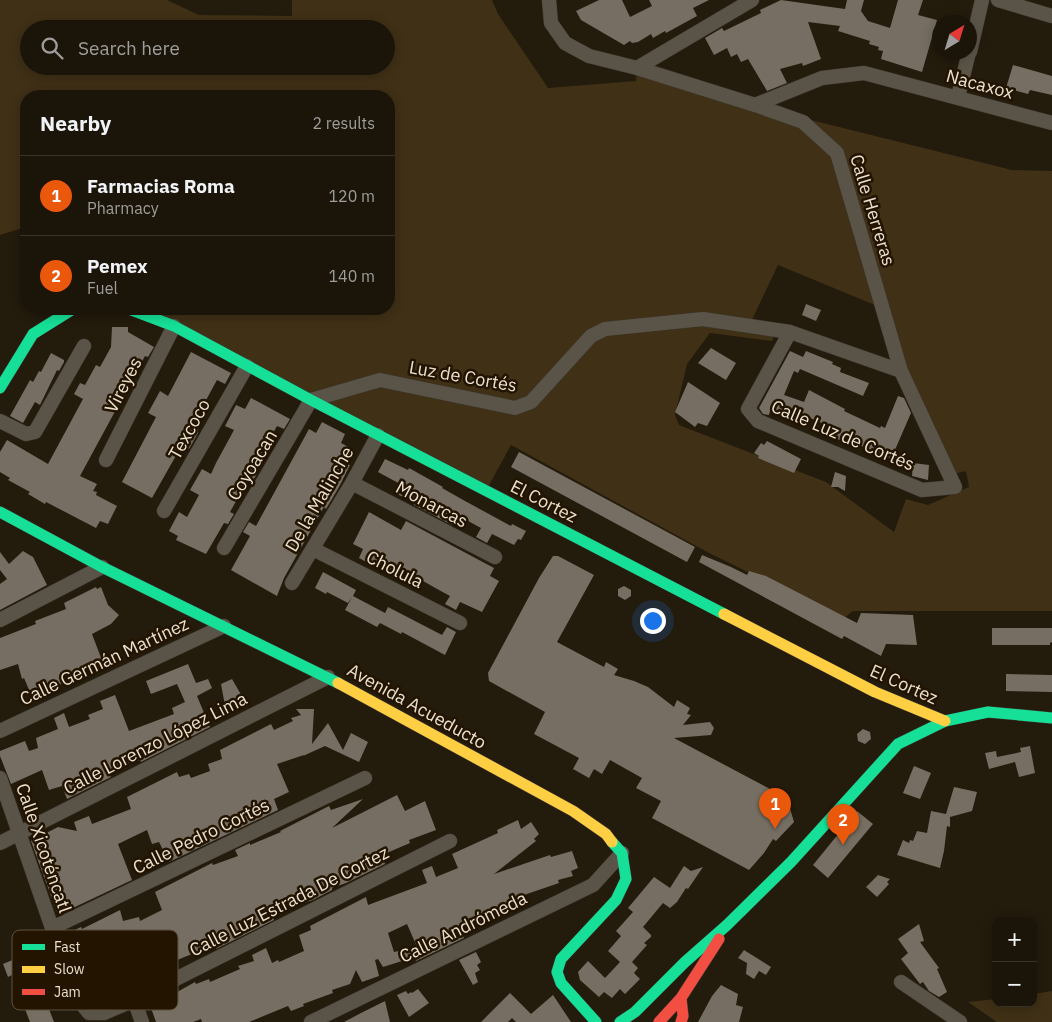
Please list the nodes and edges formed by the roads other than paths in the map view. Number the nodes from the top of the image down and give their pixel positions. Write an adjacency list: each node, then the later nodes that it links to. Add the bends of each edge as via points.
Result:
1 (549, 0): 8 (street, Calle Herreras, via 551,23 565,43 589,56)
2 (752, 0): 8 (street)
3 (982, 0): 6 (street)
4 (998, 0): 5 (street)
5 (1052, 16)
6 (977, 20)
7 (967, 60): 9 (street)
8 (637, 68): 10 (street, Calle Herreras)
9 (958, 97): 10 (street, Nacaxox, via 864,73 822,78); 11 (street, Nacaxox)
10 (755, 105): 18 (street, Calle Herreras, via 803,122 837,152)
11 (1052, 123)
12 (63, 315): 19 (main road, via 33,334)
13 (145, 315): 14 (main road, El Cortez)
14 (174, 326): 17 (main road, El Cortez); 23 (street, Vireyes)
15 (790, 332): 18 (street, Luz de Cortés); 20 (street, Luz de Cortés, via 702,320 605,329 591,336 531,402 515,408 380,380); 25 (street, Calle Luz de Cortés, via 748,409 758,421 922,490)
16 (84, 346): 21 (street, via 34,432 26,434)
17 (247, 366): 20 (main road, El Cortez); 26 (street, Texcoco)
18 (901, 371): 25 (street, Calle Herreras)
19 (0, 388)
20 (311, 400): 22 (main road, El Cortez); 28 (street, Coyoacan)
21 (0, 421)
22 (378, 435): 24 (street, De la Malinche); 38 (main road, El Cortez, via 875,692)
23 (106, 460)
24 (352, 483): 29 (street, De la Malinche); 30 (street, Monarcas)
25 (955, 487)
26 (164, 511)
27 (0, 512): 31 (main road, Avenida Acueducto)
28 (224, 548)
29 (313, 549): 32 (street, De la Malinche); 34 (street, Cholula)
30 (495, 557)
31 (102, 567): 33 (street); 35 (main road, Avenida Acueducto)
32 (292, 583)
33 (0, 620)
34 (460, 623)
35 (224, 626): 36 (main road, Avenida Acueducto); 39 (street, Calle Germán Martínez)
36 (328, 677): 42 (street, Calle Lorenzo López Lima); 45 (main road, Avenida Acueducto, via 573,811 606,834)
37 (1052, 718): 38 (main road, via 988,712)
38 (945, 721): 46 (main road, via 898,744 828,824)
39 (0, 731)
40 (0, 778): 42 (street, Calle Xicoténcatl)
41 (365, 778): 47 (street, Calle Pedro Cortés)
42 (20, 833): 44 (street, Calle Lorenzo López Lima); 47 (street, Calle Xicoténcatl)
43 (450, 841): 48 (street, Calle Luz Estrada De Cortez)
44 (0, 843)
45 (622, 852): 55 (street, Calle Andrómeda, via 593,885); 56 (main road, via 626,879 616,900 561,959 557,972 561,983)
46 (727, 925): 50 (main road); 57 (main road, via 635,1012)
47 (52, 928)
48 (178, 978)
49 (901, 982): 60 (street)
50 (681, 998): 58 (main road); 59 (main road)
51 (111, 1010): 53 (street, Calle Luz Estrada De Cortez)
52 (138, 1010): 54 (street)
53 (89, 1012)
54 (142, 1022)
55 (311, 1022)
56 (596, 1022)
57 (620, 1022)
58 (659, 1022)
59 (681, 1022)
60 (960, 1022)

